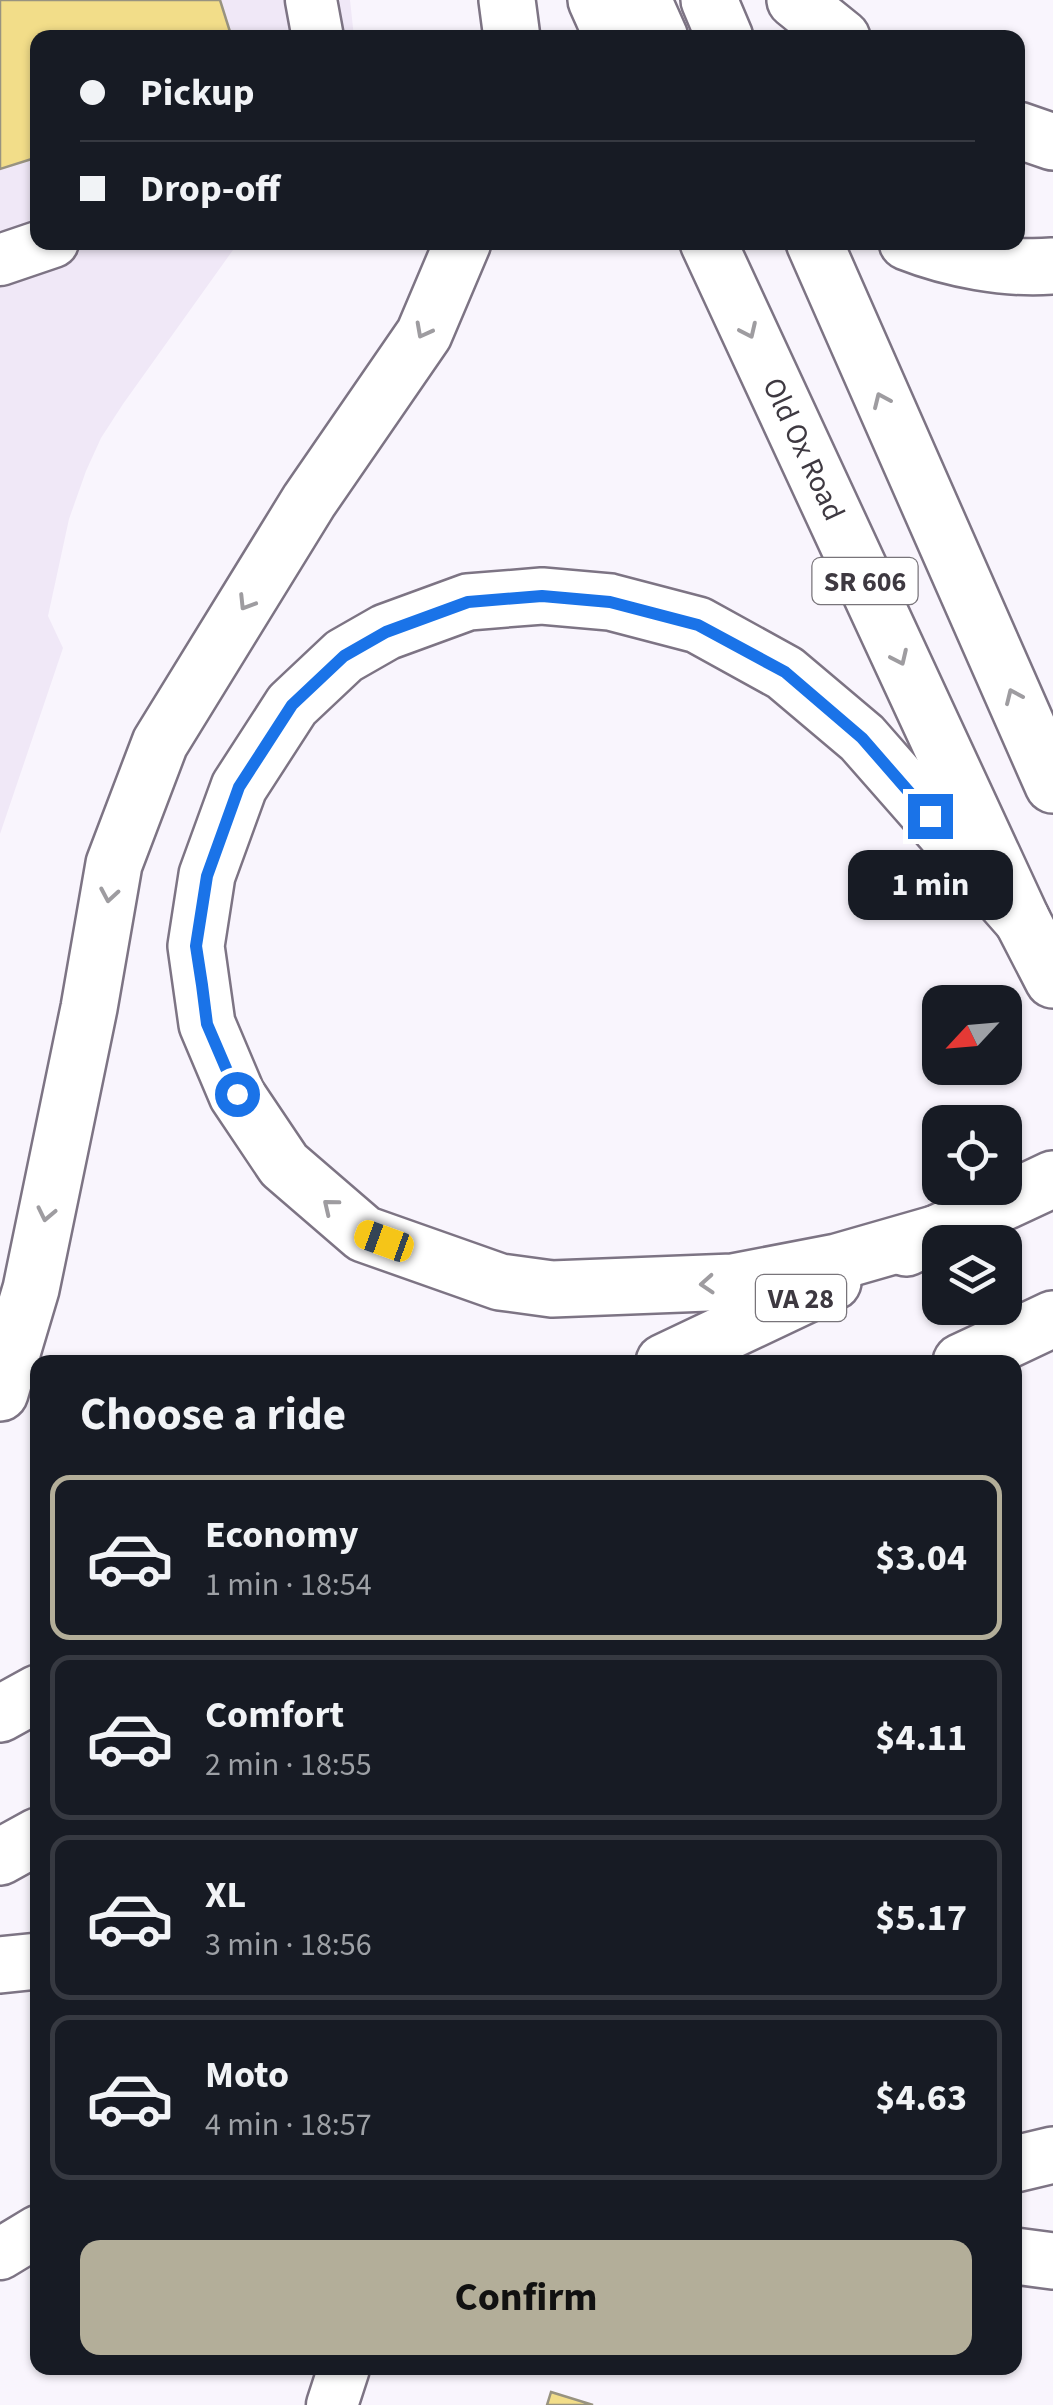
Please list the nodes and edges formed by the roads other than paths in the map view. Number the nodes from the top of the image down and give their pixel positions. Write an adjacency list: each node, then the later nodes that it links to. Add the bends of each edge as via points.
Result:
1 (310, 0): 7 (lane)
2 (507, 0): 8 (main road)
3 (596, 0): 9 (main road)
4 (643, 0): 10 (main road)
5 (709, 0): 11 (main road)
6 (795, 0): 12 (main road)
7 (316, 30)
8 (511, 30)
9 (609, 30)
10 (656, 30)
11 (722, 30)
12 (832, 30)
13 (1025, 132): 14 (main road)
14 (1053, 142)
15 (30, 250): 20 (lane)
16 (461, 250): 32 (main road, one-way to 32, via 424,334 160,742 114,864 31,1289)
17 (712, 250): 23 (main road, Old Ox Road / SR 606, one-way to 23)
18 (818, 250): 22 (main road, SR 606, one-way to 18)
19 (927, 250): 21 (main road)
20 (0, 260)
21 (1053, 266)
22 (1053, 786)
23 (1022, 920): 24 (main road, Old Ox Road / SR 606); 27 (main road, one-way to 23, via 733,1282 552,1288 500,1282 364,1234 284,1166 237,1094 207,1024 196,946 207,876 239,787 292,705 344,656 386,632 468,602 542,596 610,602 698,625 785,672 862,738)
24 (1053, 980)
25 (1053, 1179): 26 (main road, VA 28)
26 (953, 1225)
27 (922, 1237)
28 (922, 1240): 30 (main road, VA 28)
29 (1024, 1338): 31 (main road)
30 (679, 1355)
31 (979, 1355)
32 (0, 1394)
33 (30, 1697): 34 (main road)
34 (0, 1714)
35 (30, 1840): 36 (main road)
36 (0, 1857)
37 (30, 1962): 38 (main road)
38 (0, 1964)
39 (1053, 2155): 40 (main road)
40 (1022, 2162)
41 (30, 2235): 42 (lane)
42 (0, 2254)
43 (1022, 2257): 44 (main road)
44 (1053, 2260)
45 (342, 2375): 46 (lane)
46 (332, 2405)

